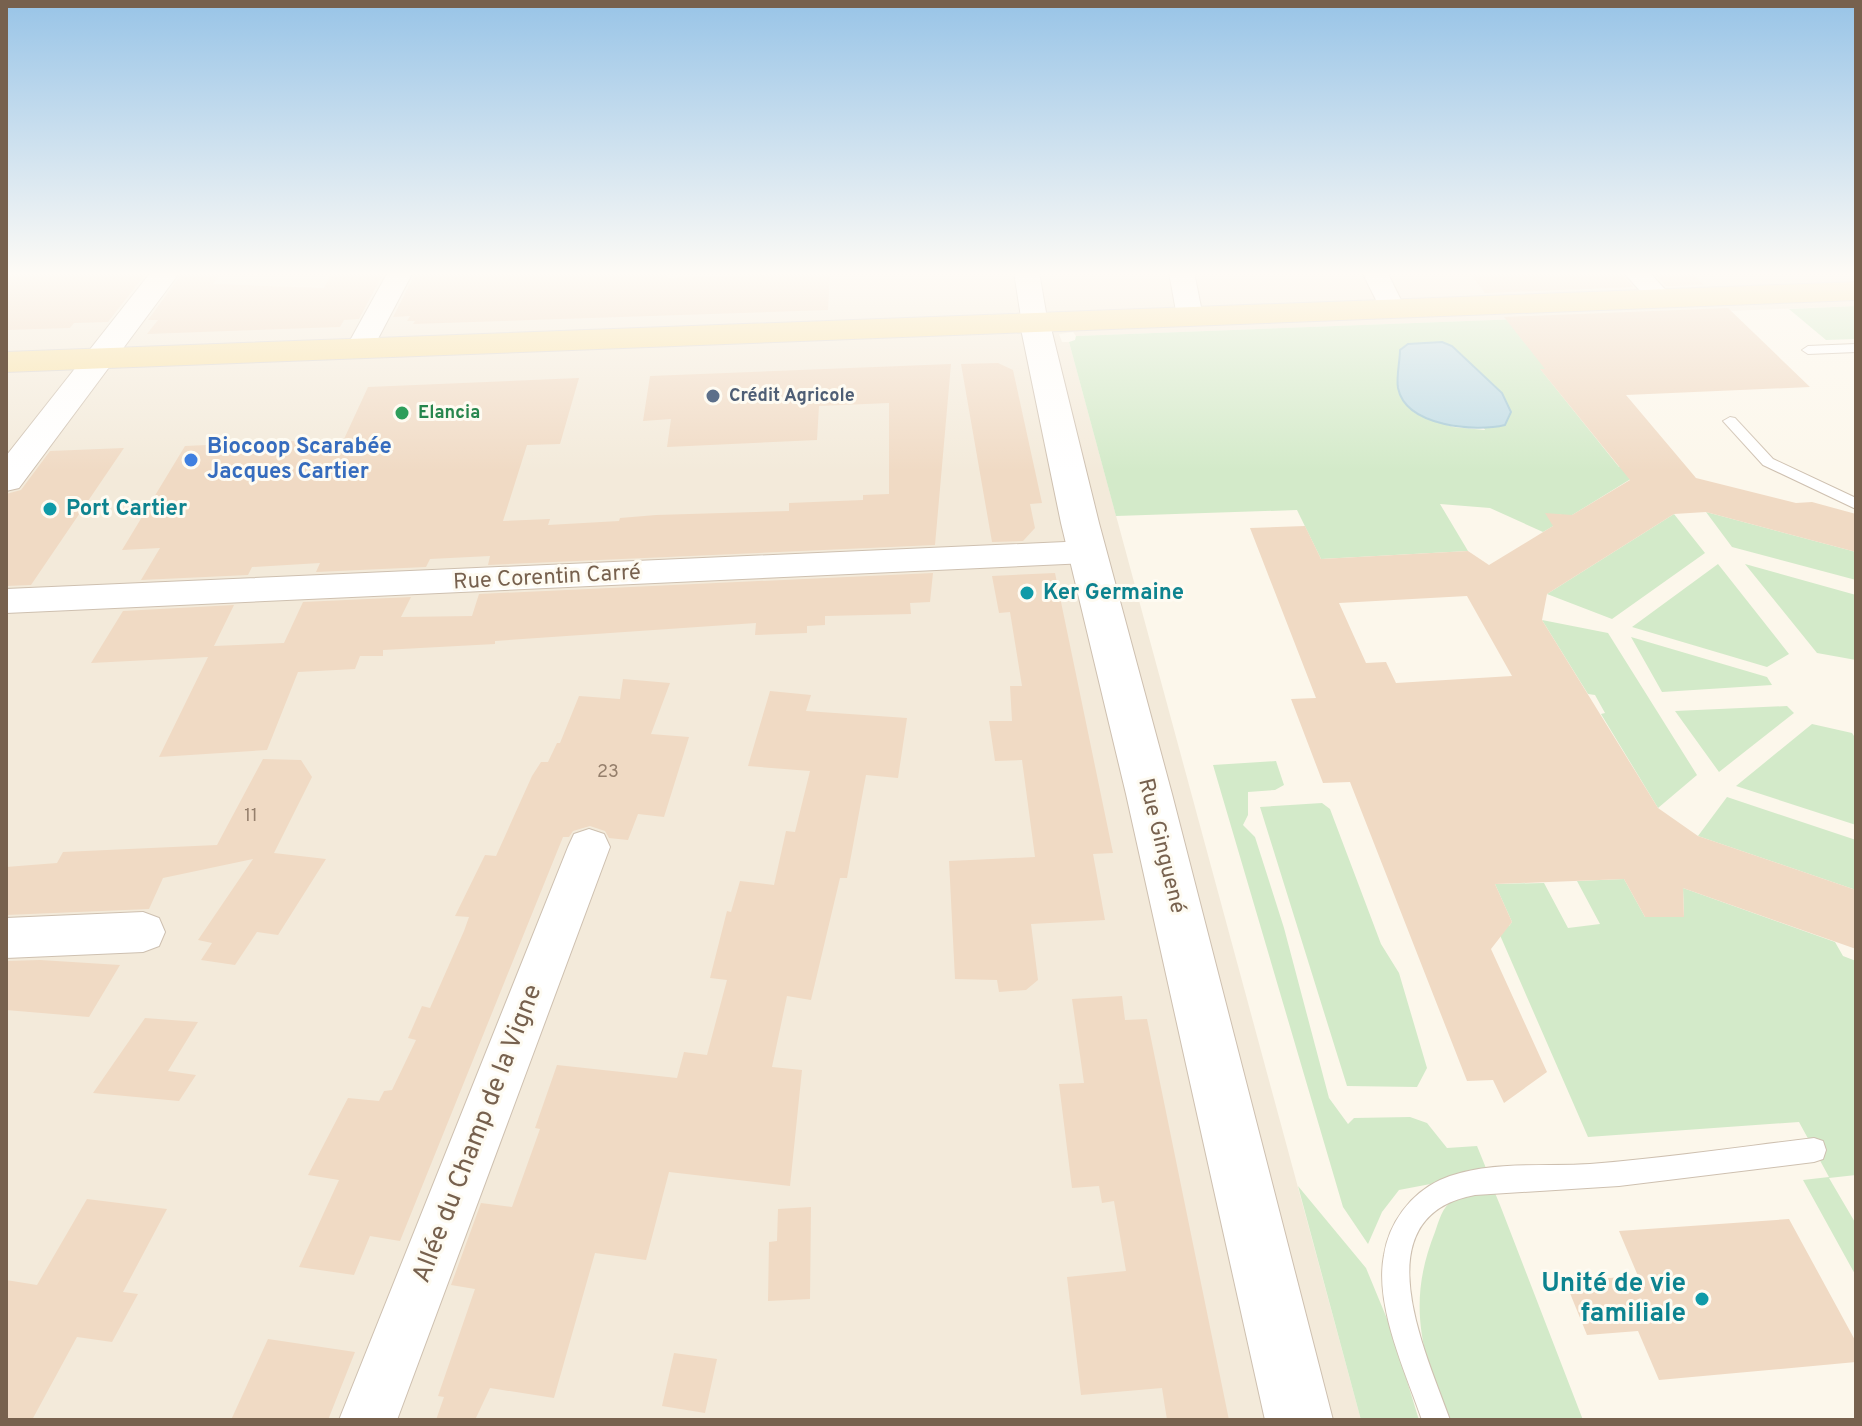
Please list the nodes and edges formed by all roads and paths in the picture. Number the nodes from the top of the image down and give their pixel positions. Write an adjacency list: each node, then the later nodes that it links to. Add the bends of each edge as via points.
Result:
1 (116, 339): 8 (street)
2 (365, 339): 5 (street)
3 (589, 339): 5 (main road)
4 (1038, 339): 13 (street, Rue Ginguené)
5 (361, 346): 8 (main road)
6 (1856, 348): 7 (lane)
7 (1808, 350)
8 (100, 359): 9 (main road); 11 (street)
9 (6, 362)
10 (1730, 421): 12 (lane, via 1768,462)
11 (6, 480)
12 (1856, 504)
13 (1087, 552): 14 (street, Rue Corentin Carré); 20 (street, Rue Ginguené)
14 (6, 601)
15 (589, 847): 19 (street, Allée du Champ de la Vigne)
16 (143, 932): 17 (street)
17 (6, 938)
18 (1814, 1150): 21 (lane, via 1447,1189 1417,1211 1399,1240 1395,1274 1402,1317)
19 (368, 1420)
20 (1299, 1420)
21 (1436, 1420)

